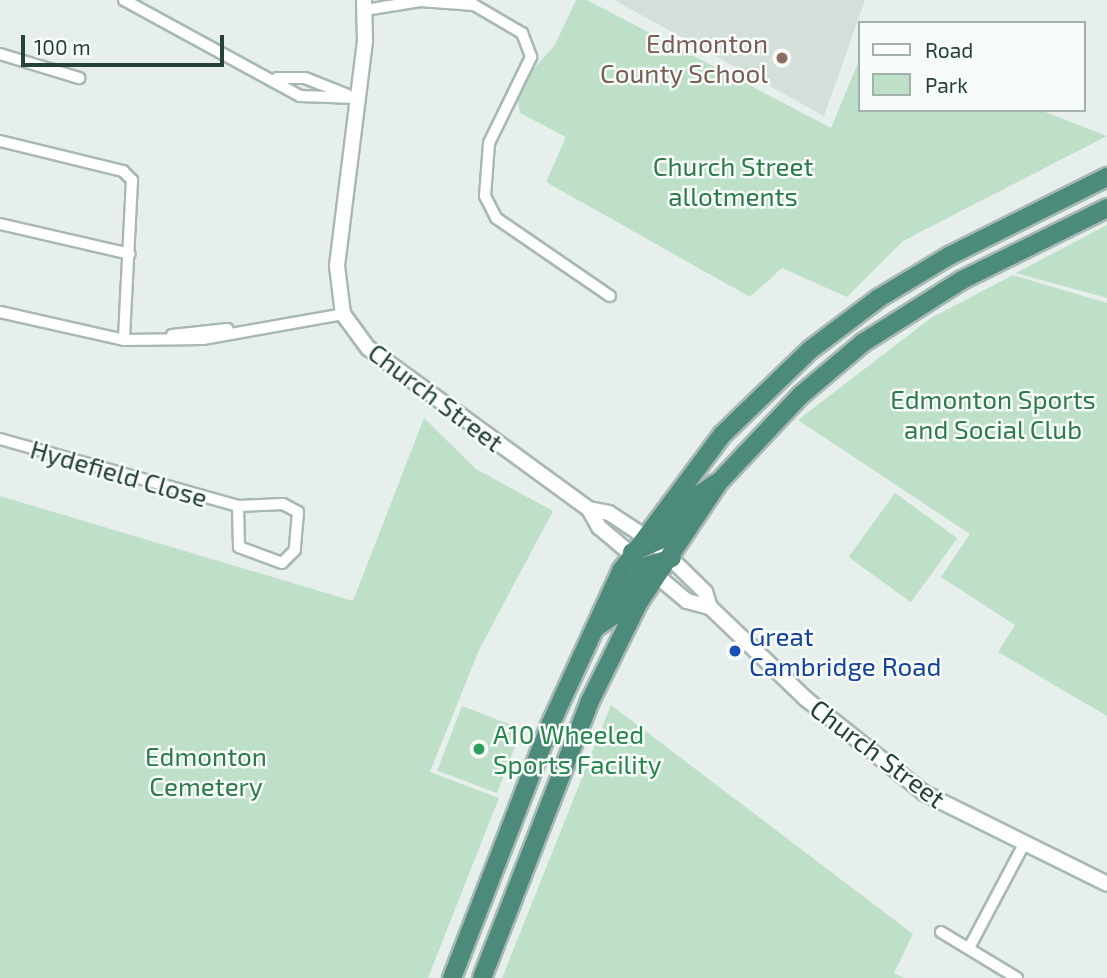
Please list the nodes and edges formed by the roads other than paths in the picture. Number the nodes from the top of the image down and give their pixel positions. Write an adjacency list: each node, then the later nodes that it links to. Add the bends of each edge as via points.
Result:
1 (124, 0): 5 (street)
2 (364, 5): 6 (main road); 12 (street, via 420,1 474,5 522,33 531,57 489,144 485,196 496,218)
3 (0, 54): 4 (street)
4 (79, 78)
5 (277, 79): 6 (street, via 305,79); 6 (street, via 300,96)
6 (357, 98): 14 (main road, via 339,220)
7 (0, 141): 11 (street, via 123,171 135,191)
8 (1107, 177): 20 (highway, via 948,256 847,321 722,435)
9 (1107, 208): 17 (highway, via 962,280 864,342 801,395)
10 (0, 224): 11 (street)
11 (130, 254): 15 (street)
12 (610, 296)
13 (0, 312): 15 (street)
14 (343, 314): 15 (street, via 239,330 202,328 148,340); 19 (main road, Church Street, via 386,363)
15 (124, 340)
16 (0, 439): 18 (street, Hydefield Close)
17 (719, 482): 20 (highway, via 691,500); 22 (highway)
18 (239, 506): 18 (street, Hydefield Close, via 260,501 298,512 295,550 282,563 239,547)
19 (589, 509): 20 (main road, Church Street); 21 (main road, Church Street)
20 (650, 539): 21 (highway); 22 (main road, Church Street)
21 (632, 552): 23 (main road, Church Street); 25 (highway)
22 (672, 558): 23 (highway); 24 (main road, Church Street, via 705,593)
23 (653, 570): 24 (main road, Church Street, via 687,601); 25 (highway, via 614,615); 28 (highway, via 589,703)
24 (710, 607): 26 (main road, Church Street, via 806,699 924,793)
25 (597, 627): 27 (highway)
26 (1023, 846): 29 (main road, Church Street); 31 (street)
27 (500, 852): 28 (highway); 32 (highway)
28 (527, 862): 33 (highway)
29 (1107, 884)
30 (941, 932): 31 (street)
31 (969, 948): 34 (street)
32 (452, 978)
33 (482, 978)
34 (1017, 978)

